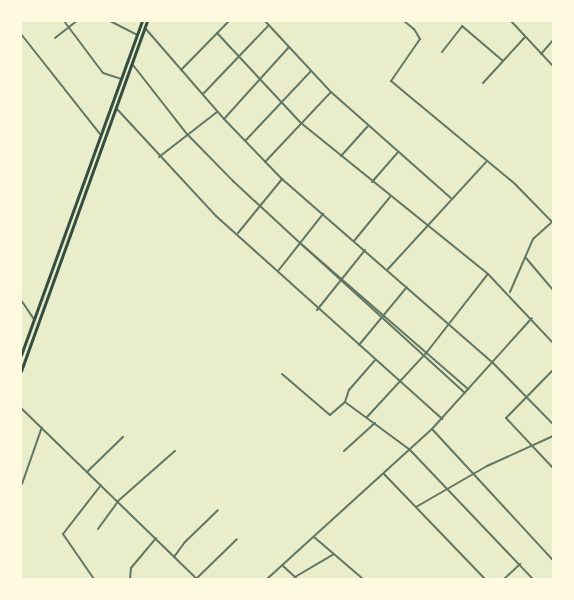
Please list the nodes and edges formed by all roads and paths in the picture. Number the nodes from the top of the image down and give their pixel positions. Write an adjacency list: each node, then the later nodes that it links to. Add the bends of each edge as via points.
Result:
1 (64, 21): 11 (street)
2 (77, 21): 11 (street)
3 (110, 21): 15 (street)
4 (142, 21): 15 (highway)
5 (147, 21): 12 (highway)
6 (229, 21): 14 (street)
7 (265, 21): 10 (street)
8 (404, 21): 46 (street, via 420,38 391,81)
9 (511, 21): 16 (street)
10 (269, 25): 19 (street); 22 (street)
11 (69, 27): 17 (street); 28 (street, via 104,73)
12 (145, 28): 24 (highway); 26 (street)
13 (21, 34): 40 (street)
14 (218, 34): 22 (street); 26 (street)
15 (137, 35): 28 (highway)
16 (525, 37): 21 (street); 23 (street)
17 (55, 38)
18 (553, 40): 21 (street)
19 (289, 47): 27 (street); 29 (street)
20 (442, 52): 23 (street, via 462,26)
21 (541, 54): 25 (street)
22 (238, 57): 29 (street); 32 (street)
23 (503, 61): 30 (street)
24 (132, 64): 34 (highway); 39 (street)
25 (553, 66)
26 (181, 70): 32 (street)
27 (311, 71): 31 (street); 33 (street)
28 (121, 79): 40 (highway)
29 (258, 80): 33 (street); 36 (street)
30 (484, 83)
31 (331, 92): 37 (street); 38 (street)
32 (203, 95): 35 (street)
33 (280, 103): 37 (street); 41 (street)
34 (116, 108): 43 (street); 83 (highway)
35 (218, 112): 36 (street); 39 (street)
36 (224, 119): 41 (street)
37 (301, 123): 44 (street); 45 (street)
38 (368, 126): 42 (street); 44 (street)
39 (187, 134): 43 (street); 51 (street)
40 (100, 135): 73 (highway)
41 (246, 141): 45 (street)
42 (398, 152): 48 (street); 50 (street)
43 (160, 156): 55 (street)
44 (340, 156): 48 (street)
45 (266, 162): 47 (street)
46 (486, 162): 50 (street); 53 (street, via 515,184)
47 (282, 179): 51 (street); 52 (street)
48 (372, 182): 49 (street)
49 (390, 197): 54 (street); 56 (street)
50 (451, 198): 54 (street)
51 (260, 206): 55 (street); 57 (street)
52 (323, 214): 56 (street); 57 (street)
53 (552, 222): 59 (street, via 533,239)
54 (427, 226): 60 (street); 62 (street)
55 (238, 234): 61 (street)
56 (354, 241): 58 (street)
57 (300, 243): 61 (street); 63 (street); 64 (street)
58 (365, 250): 60 (street); 63 (street)
59 (526, 258): 66 (street); 67 (street)
60 (388, 270): 65 (street)
61 (277, 272): 69 (street)
62 (488, 274): 67 (street); 74 (street)
63 (342, 278): 64 (street); 70 (street)
64 (340, 281): 69 (street); 71 (street)
65 (407, 287): 70 (street); 74 (street)
66 (553, 290)
67 (509, 293): 72 (street)
68 (21, 300): 73 (street)
69 (317, 310): 76 (street)
70 (385, 315): 71 (street); 77 (street)
71 (382, 318): 76 (street); 79 (street)
72 (532, 318): 75 (street); 81 (street)
73 (34, 319): 78 (highway)
74 (448, 323): 77 (street); 81 (street)
75 (553, 343)
76 (359, 346): 80 (street)
77 (427, 352): 79 (street); 86 (street)
78 (21, 355)
79 (424, 356): 85 (street); 87 (street)
80 (375, 360): 85 (street); 89 (street, via 349,390)
81 (493, 363): 86 (street); 88 (street)
82 (553, 370): 88 (street)
83 (21, 371)
84 (282, 374): 89 (street, via 330,415)
85 (401, 382): 91 (street); 92 (street)
86 (468, 389): 87 (street)
87 (465, 393): 92 (street)
88 (526, 396): 94 (street); 99 (street, via 506,418)
89 (345, 402): 91 (street)
90 (21, 408): 95 (street)
91 (368, 417): 93 (street)
92 (442, 419): 96 (street)
93 (374, 423): 100 (street); 102 (street)
94 (553, 424)
95 (42, 427): 104 (street); 107 (street)
96 (432, 429): 100 (street); 106 (street)
97 (553, 436): 99 (street)
98 (123, 438): 104 (street)
99 (531, 445): 103 (street); 106 (street)
100 (410, 450): 105 (street); 109 (street)
101 (175, 451): 110 (street)
102 (344, 451)
103 (553, 468)
104 (88, 471): 108 (street)
105 (384, 474): 111 (street); 114 (street)
106 (474, 475): 109 (street); 119 (street)
107 (22, 484)
108 (101, 485): 110 (street); 123 (street, via 63,534)
109 (447, 490): 111 (street); 120 (street)
110 (118, 501): 113 (street); 115 (street)
111 (416, 507): 128 (street)
112 (218, 510): 118 (street)
113 (98, 529)
114 (314, 536): 117 (street); 121 (street)
115 (156, 538): 118 (street); 124 (street, via 131,568)
116 (237, 539): 125 (street)
117 (334, 554): 122 (street); 127 (street)
118 (174, 557): 125 (street)
119 (553, 560)
120 (520, 564): 129 (street); 130 (street)
121 (282, 565): 122 (street); 126 (street)
122 (296, 578)
123 (94, 579)
124 (130, 579)
125 (197, 579)
126 (267, 579)
127 (362, 579)
128 (485, 579)
129 (504, 579)
130 (533, 579)

